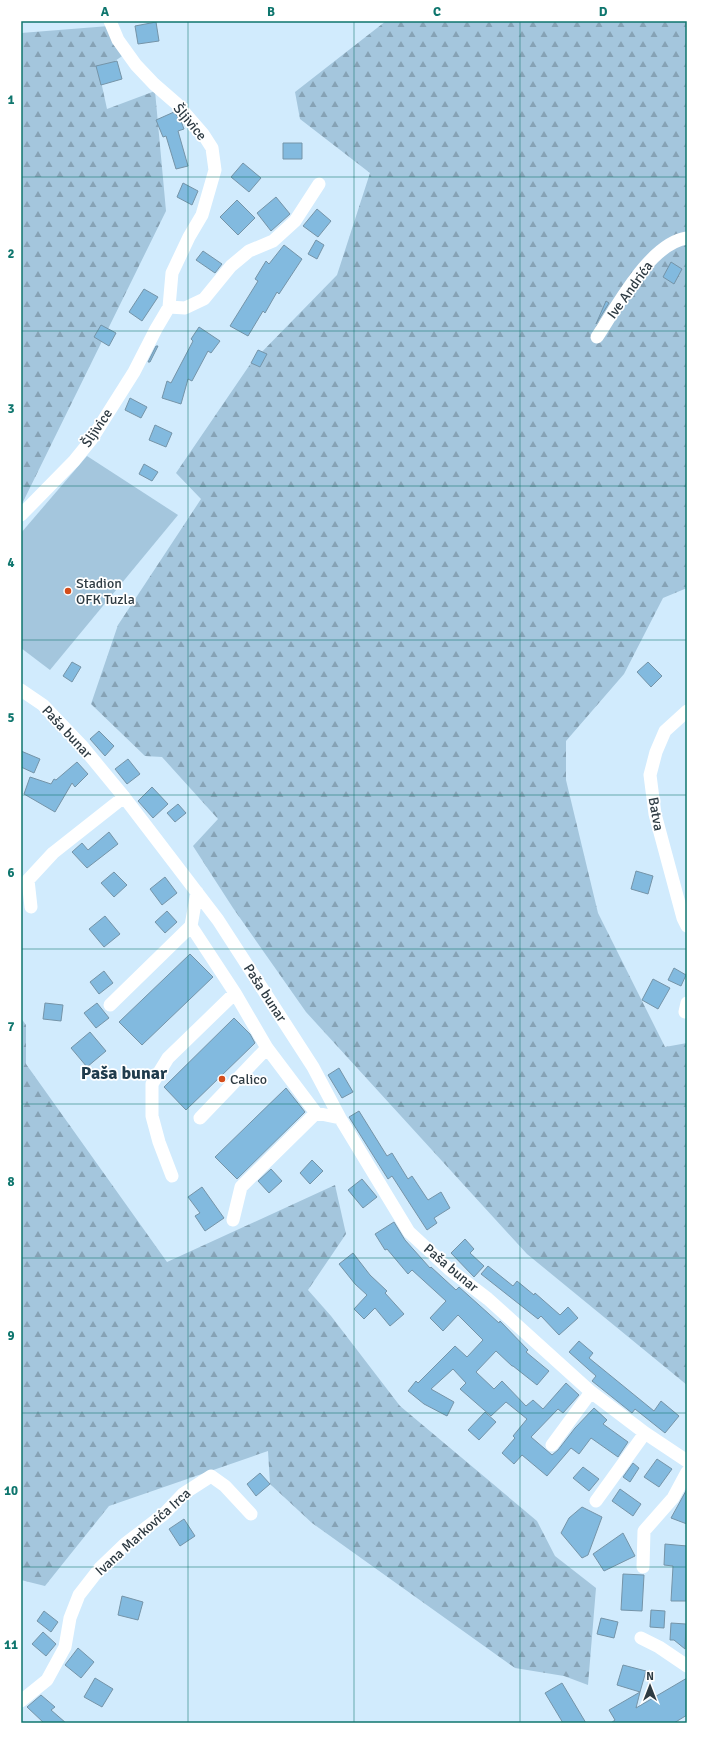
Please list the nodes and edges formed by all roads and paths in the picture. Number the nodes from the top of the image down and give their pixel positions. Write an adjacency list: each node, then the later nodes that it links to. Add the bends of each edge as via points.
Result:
1 (110, 21): 4 (street, Šljivice, via 118,40 136,65 177,104 212,148 215,170 210,192 202,215 172,273)
2 (319, 184): 4 (street, via 295,221 273,241 249,252 231,266 204,299 185,308)
3 (687, 238): 5 (street, Ive Andrića, via 678,240 658,253 643,268)
4 (169, 307): 6 (street, Šljivice, via 134,372 91,440)
5 (597, 337)
6 (21, 515)
7 (21, 690): 9 (street, Paša bunar, via 43,705 82,746)
8 (687, 711): 13 (street, Batva, via 665,731 650,775 663,848)
9 (124, 797): 10 (street, Paša bunar); 11 (street, via 53,853 28,880)
10 (197, 892): 12 (street); 19 (street, Paša bunar, via 218,920 313,1067)
11 (31, 907)
12 (191, 926): 14 (street, Paša bunar); 15 (street)
13 (687, 926)
14 (235, 993): 16 (street, Paša bunar); 20 (street, Paša bunar, via 168,1058 152,1084 152,1116)
15 (110, 1005)
16 (267, 1048): 17 (street, Paša bunar); 18 (street)
17 (316, 1113): 19 (street); 21 (street, via 241,1186)
18 (200, 1118)
19 (340, 1118): 22 (street, Paša bunar, via 409,1232)
20 (172, 1176)
21 (233, 1220)
22 (591, 1392): 23 (street, Paša bunar); 24 (street)
23 (645, 1433): 25 (street, Paša bunar); 27 (street)
24 (552, 1445)
25 (687, 1461)
26 (687, 1472): 29 (street, via 672,1498 644,1531)
27 (596, 1501)
28 (251, 1514): 32 (street, Ivana Markovića Irca, via 225,1486 211,1476 182,1494 164,1514 105,1563 79,1595 70,1618 65,1647 48,1680)
29 (643, 1568)
30 (641, 1638): 31 (street)
31 (687, 1666)
32 (21, 1701)

